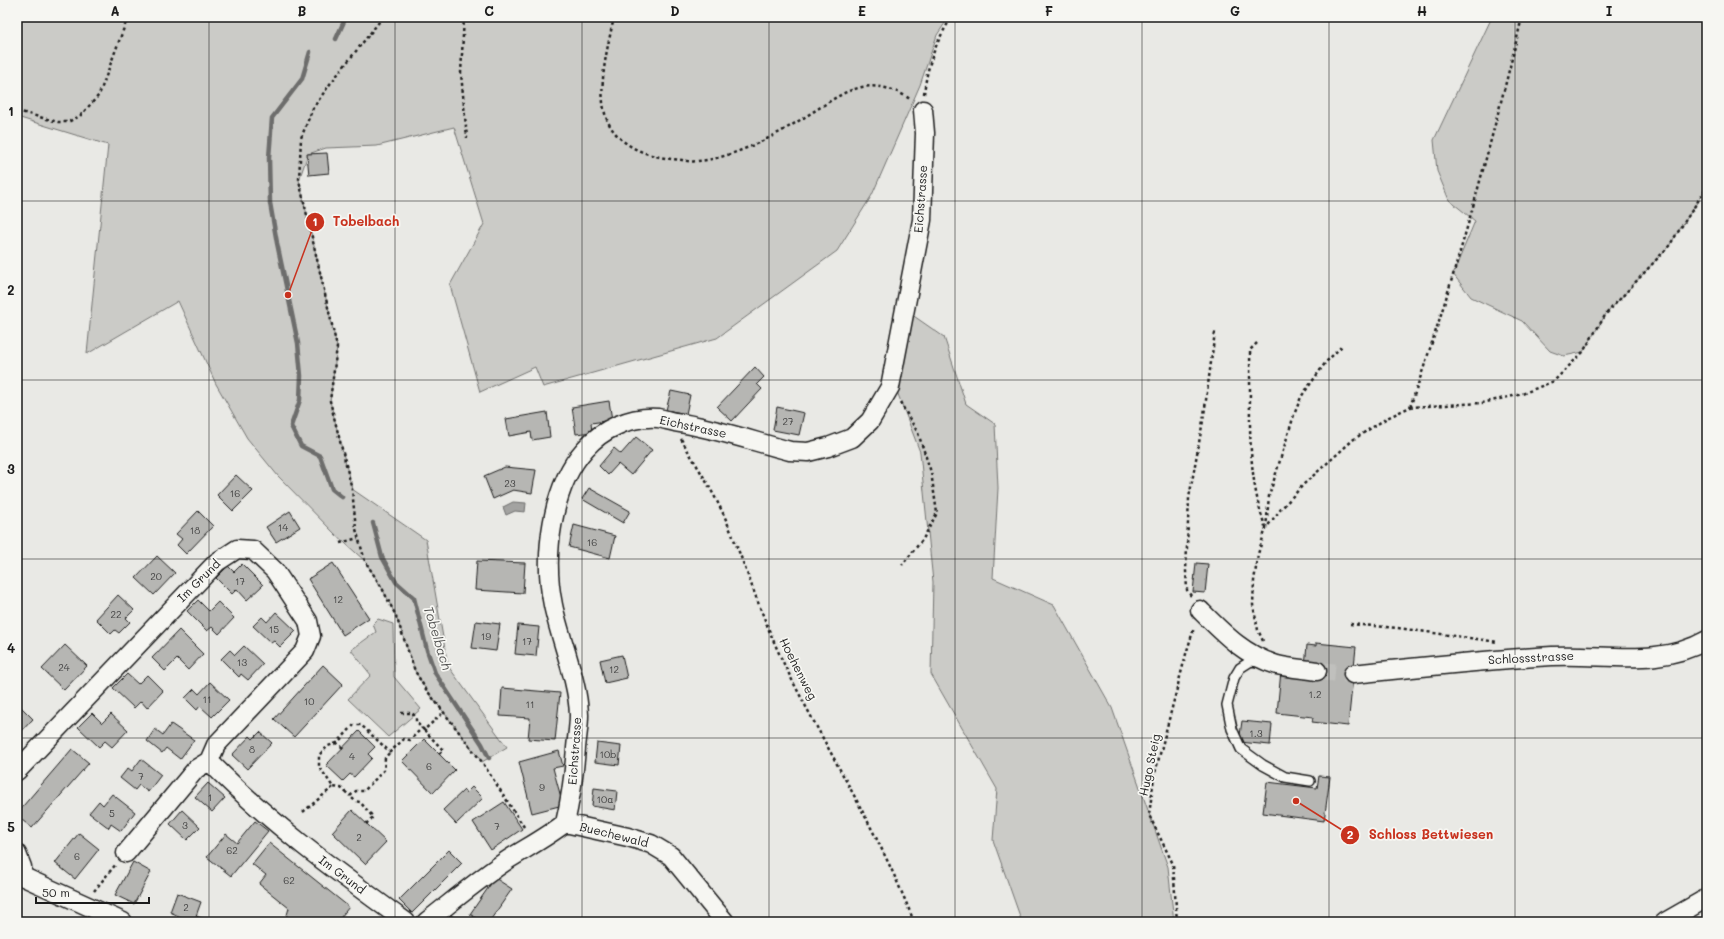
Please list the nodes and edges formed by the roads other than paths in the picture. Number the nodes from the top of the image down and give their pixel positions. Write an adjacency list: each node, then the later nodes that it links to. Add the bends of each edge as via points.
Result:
1 (923, 110): 10 (street, Eichstrasse, via 925,133 922,220 890,387 870,421 852,438 808,452 790,451 658,418 638,419 617,425 594,438 572,466 559,498 550,532 548,562 553,604 579,715 572,798)
2 (1200, 610): 4 (street, via 1244,650)
3 (1707, 640): 6 (street, Schlossstrasse, via 1671,655 1644,658 1570,655)
4 (1277, 665): 5 (street); 9 (lane, via 1251,661 1240,668 1234,678 1227,705 1232,730 1241,749 1263,765 1285,777)
5 (1317, 671)
6 (1353, 674)
7 (209, 761): 8 (street, Im Grund, via 216,745 305,651 311,636 308,621 278,576 253,550 237,549 217,562); 11 (street, Im Grund, via 196,769); 16 (street, Im Grund, via 301,844)
8 (17, 771)
9 (1310, 781)
10 (565, 823): 17 (street, via 475,883); 18 (street, Buechewald, via 651,844 671,856)
11 (126, 853)
12 (17, 854): 13 (street, via 22,867)
13 (19, 874): 15 (street, via 29,881)
14 (1707, 898): 19 (street)
15 (123, 922)
16 (406, 922)
17 (426, 922)
18 (725, 922)
19 (1665, 922)

